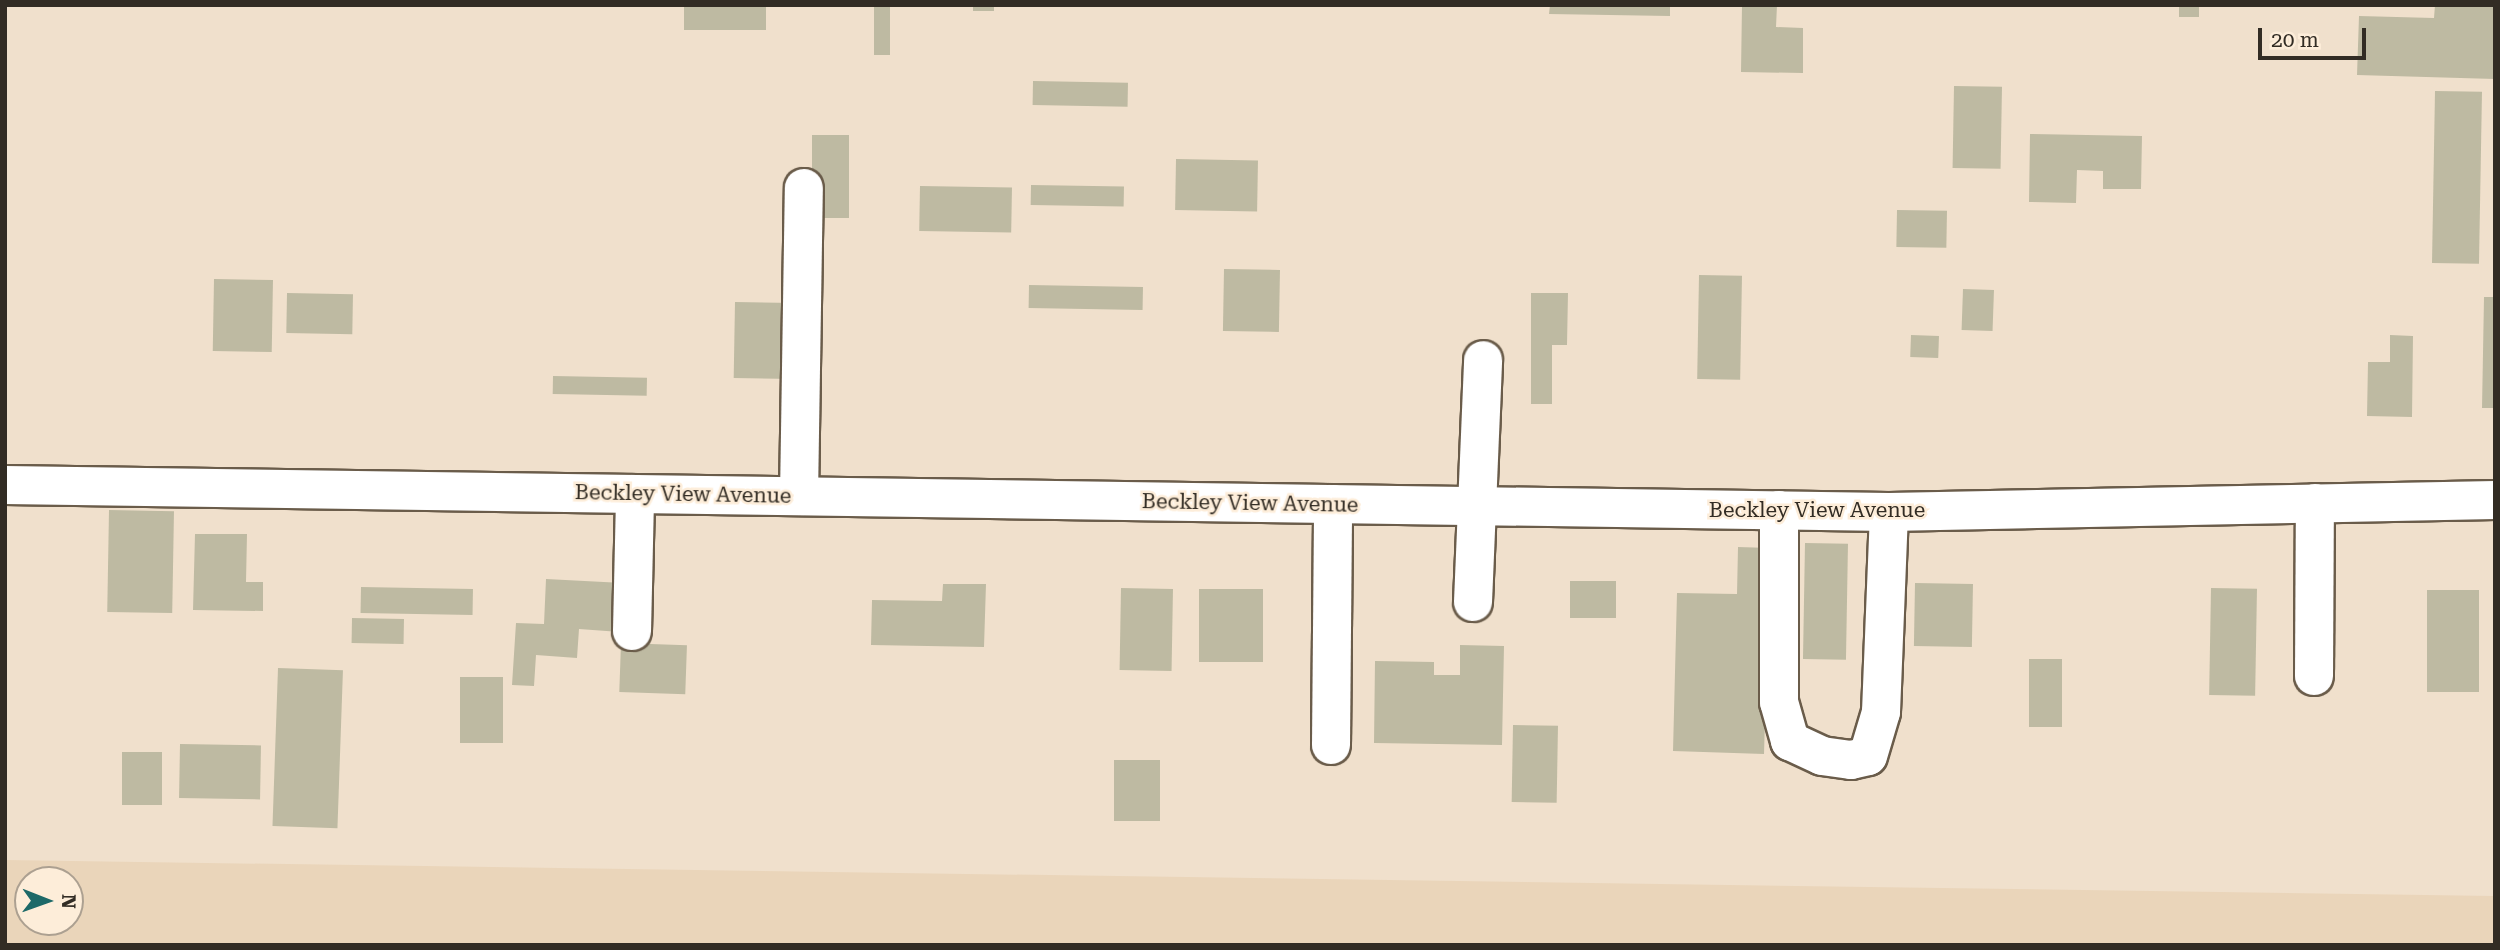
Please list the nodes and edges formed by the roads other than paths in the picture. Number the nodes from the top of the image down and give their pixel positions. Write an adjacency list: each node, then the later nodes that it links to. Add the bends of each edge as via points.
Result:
1 (804, 188): 5 (street)
2 (1483, 360): 9 (street)
3 (5, 485): 4 (street, Beckley View Avenue)
4 (635, 494): 5 (street, Beckley View Avenue); 13 (street)
5 (799, 496): 8 (street, Beckley View Avenue)
6 (2495, 500): 7 (street, Beckley View Avenue)
7 (2315, 503): 11 (street, Beckley View Avenue); 14 (street)
8 (1333, 504): 9 (street, Beckley View Avenue); 15 (street)
9 (1480, 506): 10 (street, Beckley View Avenue); 12 (street)
10 (1779, 510): 11 (street, Beckley View Avenue); 11 (street, via 1779,702 1790,741 1822,756 1851,760 1868,756 1881,712)
11 (1889, 512)
12 (1473, 602)
13 (632, 631)
14 (2314, 676)
15 (1331, 744)

